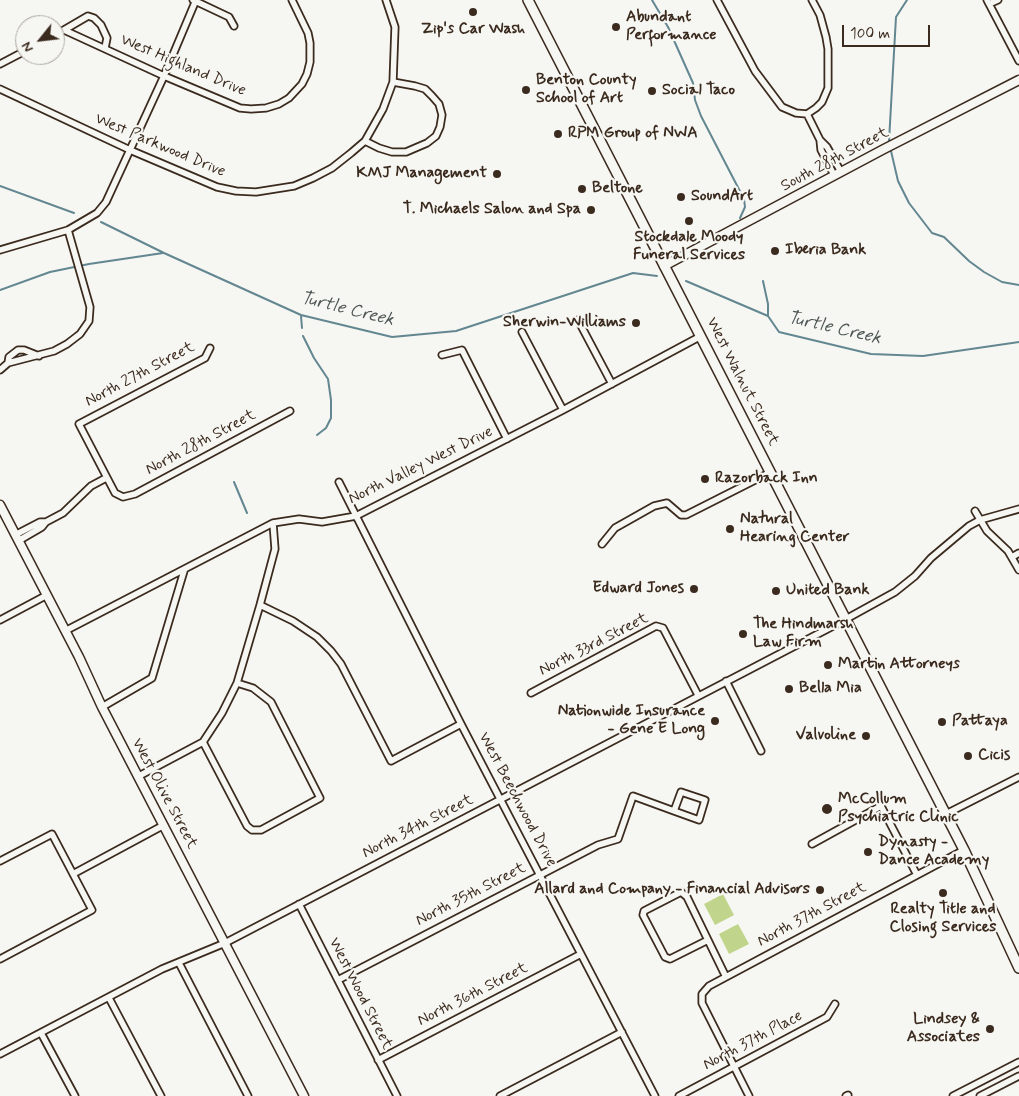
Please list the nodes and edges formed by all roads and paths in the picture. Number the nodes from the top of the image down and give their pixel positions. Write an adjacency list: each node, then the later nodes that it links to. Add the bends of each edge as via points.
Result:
1 (292, 0): 16 (street, West Highland Drive, via 308,33 310,62 302,84 279,104 251,110 240,108)
2 (386, 0): 18 (street, West Parkwood Drive, via 395,27)
3 (528, 0): 26 (main road, West Walnut Street)
4 (717, 0): 20 (street, via 755,71 782,107)
5 (812, 0): 20 (street, via 826,37 828,88 822,102)
6 (998, 0): 8 (street)
7 (195, 1): 9 (street, via 229,17); 16 (street)
8 (988, 2): 14 (street)
9 (234, 26)
10 (65, 29): 12 (street, West Highland Drive, via 88,16 94,18 108,38)
11 (65, 30): 12 (street, West Highland Drive)
12 (106, 48): 16 (street, West Highland Drive)
13 (15, 56): 15 (street)
14 (1019, 61)
15 (0, 64)
16 (164, 76): 22 (street)
17 (1019, 80): 23 (main road, South 28th Street)
18 (393, 82): 21 (street, West Parkwood Drive, via 383,109); 21 (street, via 425,89 439,104 442,114 436,136 406,152 392,152)
19 (0, 89): 22 (street, West Parkwood Drive)
20 (807, 114): 23 (street, via 827,147)
21 (365, 141): 22 (street, West Parkwood Drive, via 332,168 313,178 294,186 256,192 217,186)
22 (130, 150): 24 (street, via 106,202 96,213)
23 (837, 174): 26 (main road, South 28th Street)
24 (68, 230): 25 (street); 32 (street, via 90,307 89,321 67,344)
25 (0, 250)
26 (664, 266): 29 (main road, West Walnut Street)
27 (578, 320): 35 (street)
28 (522, 332): 36 (street)
29 (701, 336): 35 (street, North Valley West Drive); 39 (main road, West Walnut Street)
30 (210, 348): 40 (street, North 27th Street, via 205,358 79,424)
31 (442, 354): 38 (street, via 462,350)
32 (39, 356): 33 (street); 33 (street, via 32,351 18,350 9,357)
33 (8, 363): 34 (street)
34 (0, 370)
35 (612, 384): 36 (street, North Valley West Drive)
36 (564, 410): 38 (street, North Valley West Drive)
37 (290, 411): 40 (street, North 28th Street, via 135,494 123,497 114,494)
38 (507, 439): 45 (street, North Valley West Drive)
39 (771, 472): 49 (street, via 686,515 681,515 667,503 654,506 615,528); 56 (main road, West Walnut Street)
40 (106, 478): 48 (street, via 91,486 63,513)
41 (339, 482): 45 (street, West Beechwood Drive)
42 (0, 505): 48 (main road, West Olive Street)
43 (1019, 509): 46 (street, North 34th Street)
44 (975, 511): 46 (street)
45 (356, 516): 47 (street, North Valley West Drive, via 322,522 299,519); 64 (street, West Beechwood Drive)
46 (980, 520): 51 (street); 56 (street, North 34th Street, via 931,558 895,592)
47 (273, 524): 52 (street, North Valley West Drive); 55 (street, via 275,548)
48 (17, 538): 54 (main road, West Olive Street)
49 (602, 544)
50 (1019, 553): 51 (street)
51 (1012, 557): 53 (street)
52 (184, 570): 58 (street, North Valley West Drive); 63 (street, via 152,678)
53 (1019, 570)
54 (47, 596): 57 (street); 58 (main road, West Olive Street)
55 (260, 605): 60 (street); 64 (street, via 293,620 331,651 341,664 391,761)
56 (846, 619): 59 (street, North 34th Street); 71 (main road, West Walnut Street)
57 (0, 620)
58 (65, 630): 63 (main road, West Olive Street)
59 (726, 681): 62 (street, North 34th Street); 66 (street)
60 (237, 683): 65 (street); 65 (street, via 253,688 271,702 320,798 261,830 252,830)
61 (531, 692): 62 (street, North 33rd Street, via 656,626 663,628)
62 (698, 695): 69 (street, North 34th Street)
63 (102, 707): 67 (main road, West Olive Street)
64 (461, 724): 69 (street, West Beechwood Drive)
65 (203, 742): 67 (street)
66 (761, 751)
67 (139, 776): 72 (main road, West Olive Street)
68 (1019, 777): 71 (street)
69 (501, 799): 77 (street, West Beechwood Drive); 79 (street, North 34th Street)
70 (674, 811): 70 (street, North 35th Street, via 699,820 705,800 681,792); 77 (street, North 35th Street, via 633,796 618,839 598,845)
71 (946, 814): 74 (main road, West Walnut Street)
72 (164, 825): 76 (street); 81 (main road, West Olive Street)
73 (812, 844): 78 (street, via 881,806)
74 (964, 850): 78 (street, North 37th Street); 85 (main road, West Walnut Street)
75 (0, 861): 76 (street, via 52,834)
76 (73, 874): 83 (street, via 92,910)
77 (541, 875): 82 (street, West Beechwood Drive); 87 (street, North 35th Street)
78 (917, 875): 86 (street, North 37th Street)
79 (299, 904): 81 (street, North 34th Street); 87 (street, West Wood Street)
80 (708, 940): 80 (street, via 687,897 681,892 644,911 643,915 665,957 670,959); 86 (street)
81 (225, 943): 84 (street, North 34th Street); 100 (main road, West Olive Street)
82 (582, 954): 90 (street, West Beechwood Drive); 93 (street, North 36th Street)
83 (0, 959)
84 (179, 963): 88 (street, North 34th Street); 99 (street)
85 (1019, 968)
86 (726, 977): 95 (street, North 37th Street, via 709,986 702,994 702,1003)
87 (338, 980): 93 (street, West Wood Street)
88 (109, 998): 91 (street, North 34th Street); 98 (street)
89 (834, 1004): 95 (street, North 37th Place, via 827,1017)
90 (622, 1032): 102 (street); 103 (street, West Beechwood Drive)
91 (41, 1033): 92 (street, North 34th Street); 97 (street)
92 (0, 1054)
93 (378, 1060): 101 (street, West Wood Street)
94 (1019, 1062): 106 (street)
95 (734, 1067): 104 (street, North 37th Place); 105 (street, North 37th Street)
96 (1019, 1076): 107 (street)
97 (75, 1096)
98 (161, 1096)
99 (248, 1096)
100 (304, 1096)
101 (396, 1096)
102 (500, 1096)
103 (655, 1096)
104 (679, 1096)
105 (749, 1096)
106 (953, 1096)
107 (980, 1096)

